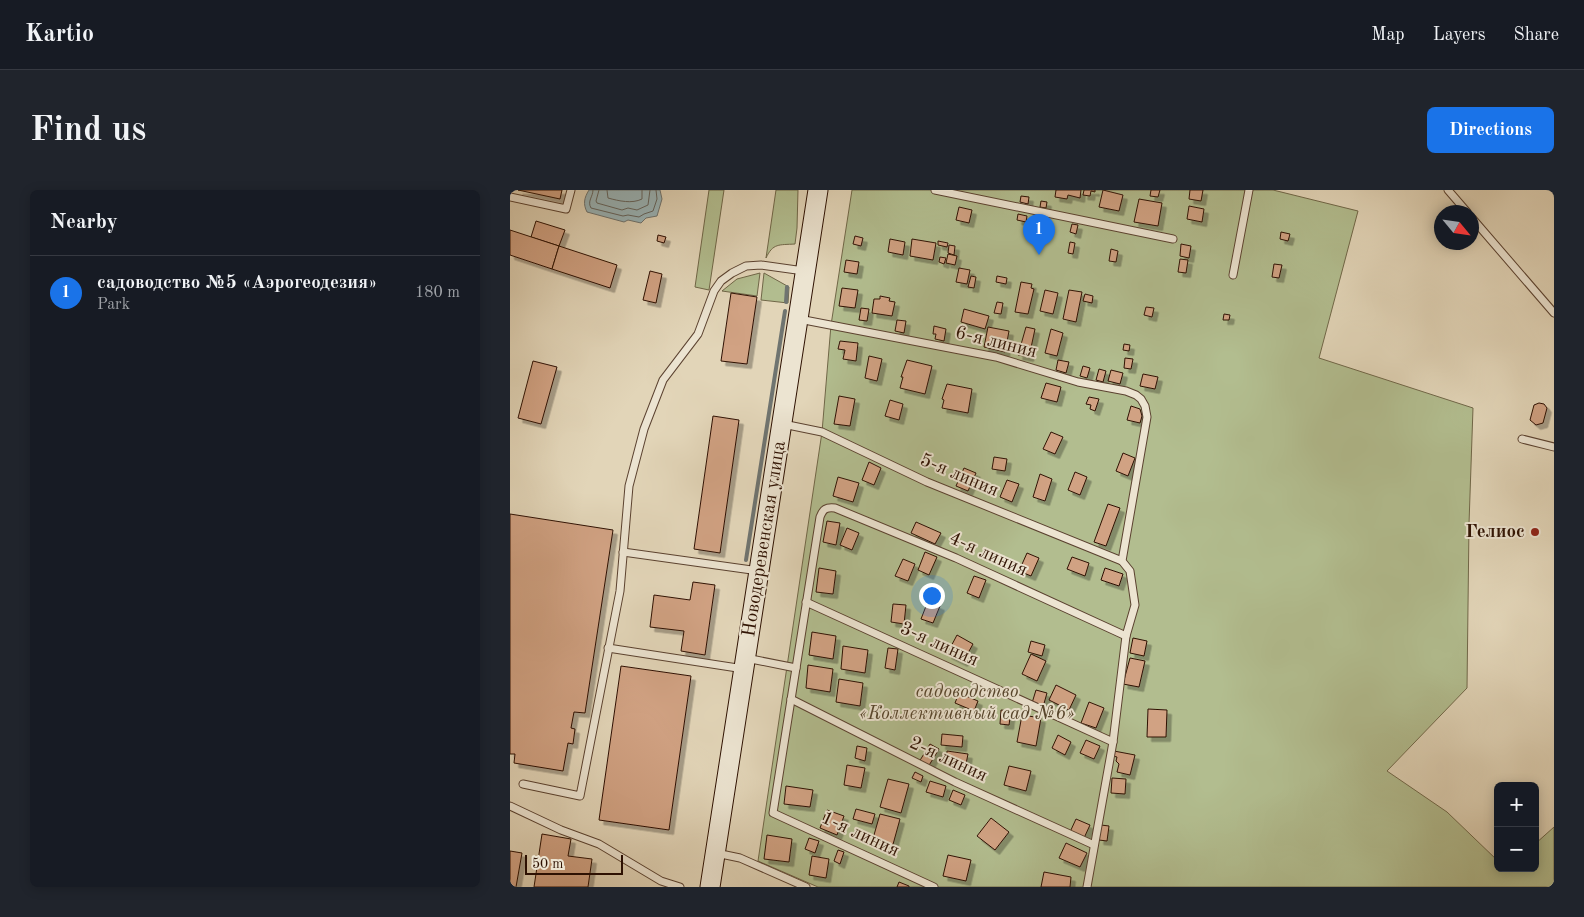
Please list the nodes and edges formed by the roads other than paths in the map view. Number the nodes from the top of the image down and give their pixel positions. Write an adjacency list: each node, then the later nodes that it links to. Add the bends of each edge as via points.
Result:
1 (571, 190): 6 (lane, via 566,208)
2 (818, 190): 10 (main road, Новодеревенская улица)
3 (935, 190): 9 (lane)
4 (1248, 190): 11 (lane)
5 (1448, 190): 7 (lane)
6 (510, 197)
7 (1461, 205)
8 (1479, 226): 12 (lane)
9 (1173, 239)
10 (806, 271): 13 (main road, Новодеревенская улица); 17 (lane, via 746,266 732,272 714,290 698,334 662,380 644,429 629,486)
11 (1233, 276)
12 (1554, 313)
13 (799, 319): 14 (main road, Новодеревенская улица); 18 (lane, 6-я линия, via 996,357 1078,382 1136,395 1146,406 1147,417)
14 (783, 424): 18 (lane, 5-я линия, via 822,432 927,482); 19 (main road, Новодеревенская улица)
15 (1522, 439): 16 (lane)
16 (1554, 447)
17 (623, 552): 19 (lane); 22 (lane, via 620,591)
18 (1122, 561): 21 (lane, via 1130,570 1135,605)
19 (760, 571): 23 (main road, Новодеревенская улица)
20 (806, 602): 21 (lane, 4-я линия, via 820,517 828,507 956,558); 24 (lane); 26 (lane, 3-я линия)
21 (1126, 636): 26 (lane)
22 (608, 648): 23 (lane); 27 (lane, via 580,796)
23 (745, 663): 24 (lane); 30 (main road, Новодеревенская улица)
24 (796, 668): 25 (lane)
25 (791, 699): 29 (lane, 2-я линия, via 946,778); 34 (lane, 1-я линия, via 773,813)
26 (1113, 742): 29 (lane)
27 (523, 784)
28 (510, 806): 31 (lane, via 599,844 661,881)
29 (1094, 845): 35 (lane)
30 (715, 853): 32 (main road, Новодеревенская улица); 33 (lane, via 740,858)
31 (680, 887)
32 (710, 887)
33 (806, 887)
34 (934, 887)
35 (1086, 887)

